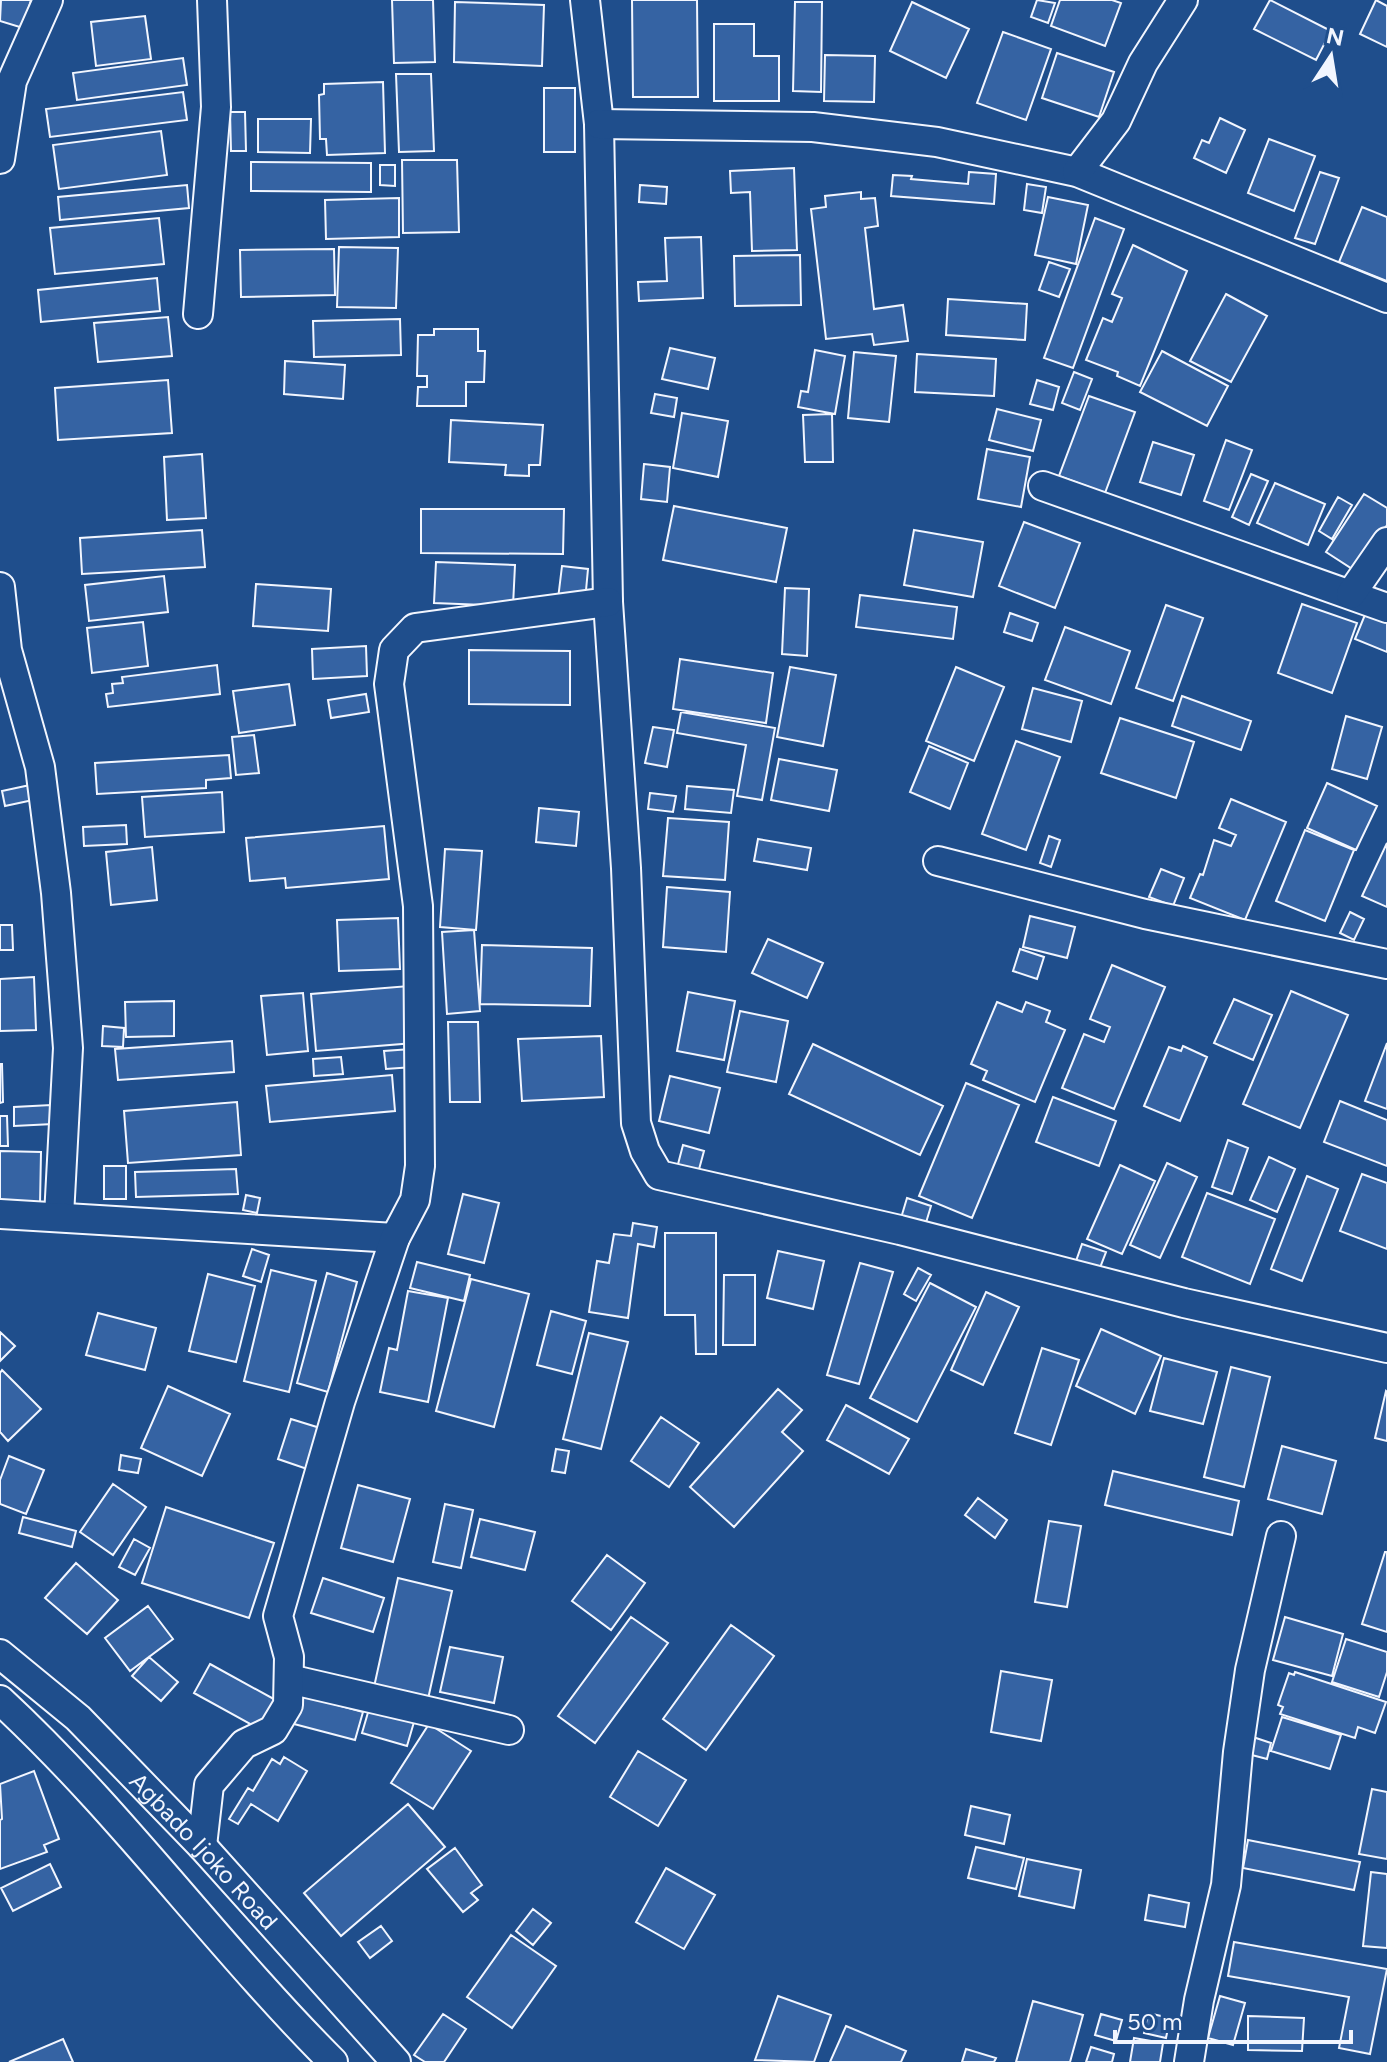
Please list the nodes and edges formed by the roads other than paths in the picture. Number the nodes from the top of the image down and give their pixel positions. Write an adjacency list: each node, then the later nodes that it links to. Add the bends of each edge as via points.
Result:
1 (48, 0): 6 (street, via 12,81)
2 (212, 0): 9 (street, via 216,107)
3 (585, 0): 5 (street)
4 (1183, 0): 7 (street, via 1143,63 1116,121)
5 (599, 124): 7 (street, via 813,127 937,142); 14 (street)
6 (0, 159)
7 (1077, 172): 8 (street)
8 (1387, 298)
9 (198, 314)
10 (1043, 486): 13 (street)
11 (1387, 542): 13 (street)
12 (0, 587): 19 (street, via 7,650 40,767 56,893 68,1048)
13 (1351, 594): 15 (street)
14 (608, 602): 20 (street, via 415,628 394,650 389,684 418,906 420,1151 415,1200); 21 (street, via 636,1123 659,1175)
15 (1387, 608)
16 (938, 861): 17 (street, via 1145,914)
17 (1387, 964)
18 (0, 1214): 19 (street)
19 (59, 1216): 20 (street)
20 (395, 1238): 24 (street, via 340,1402 278,1616)
21 (1387, 1348)
22 (1281, 1536): 30 (street, via 1250,1670 1226,1885)
23 (0, 1654): 27 (street, Agbado Ijoko Road, via 78,1718)
24 (289, 1679): 26 (street); 27 (street, via 288,1705 273,1730 244,1744 209,1785)
25 (0, 1700): 28 (street, via 117,1820)
26 (509, 1730)
27 (202, 1846): 29 (street, Agbado Ijoko Road)
28 (333, 2062)
29 (396, 2062)
30 (1189, 2062)

